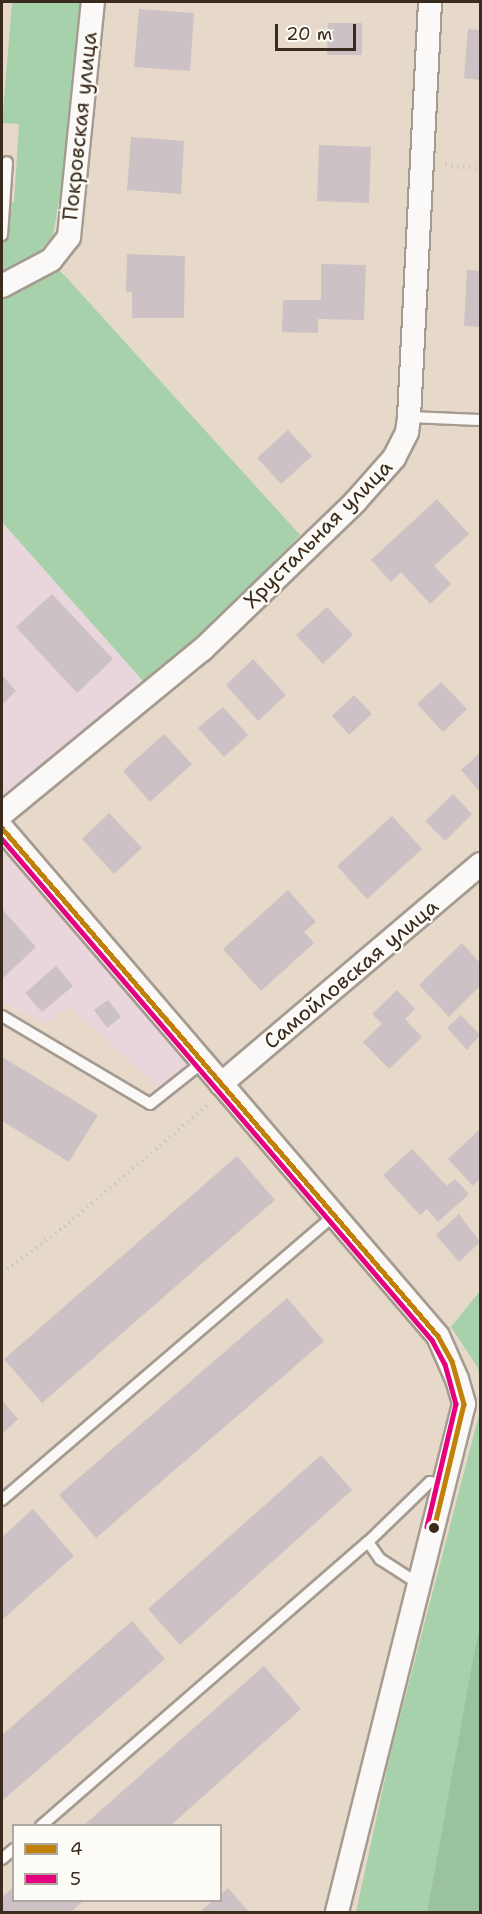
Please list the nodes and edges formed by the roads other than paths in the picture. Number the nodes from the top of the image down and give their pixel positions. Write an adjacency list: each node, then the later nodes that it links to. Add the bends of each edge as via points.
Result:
1 (93, 2): 5 (street, Покровская улица, via 69,237 51,260)
2 (430, 2): 6 (street, Хрустальная улица)
3 (7, 162): 4 (lane)
4 (2, 235)
5 (2, 286)
6 (409, 417): 7 (lane); 8 (street, Хрустальная улица, via 407,432 394,458 355,502 202,650)
7 (480, 420)
8 (2, 814)
9 (2, 828): 12 (street)
10 (480, 864): 13 (street, Самойловская улица)
11 (2, 1016): 12 (lane, via 150,1104)
12 (202, 1062): 13 (street)
13 (221, 1084): 14 (street)
14 (334, 1215): 15 (street, via 438,1336 452,1361 465,1404); 16 (lane)
15 (446, 1485): 17 (lane, via 430,1482); 18 (street)
16 (2, 1500)
17 (368, 1542): 18 (lane, via 380,1559); 19 (lane)
18 (419, 1584): 20 (street)
19 (43, 1824)
20 (337, 1912)

